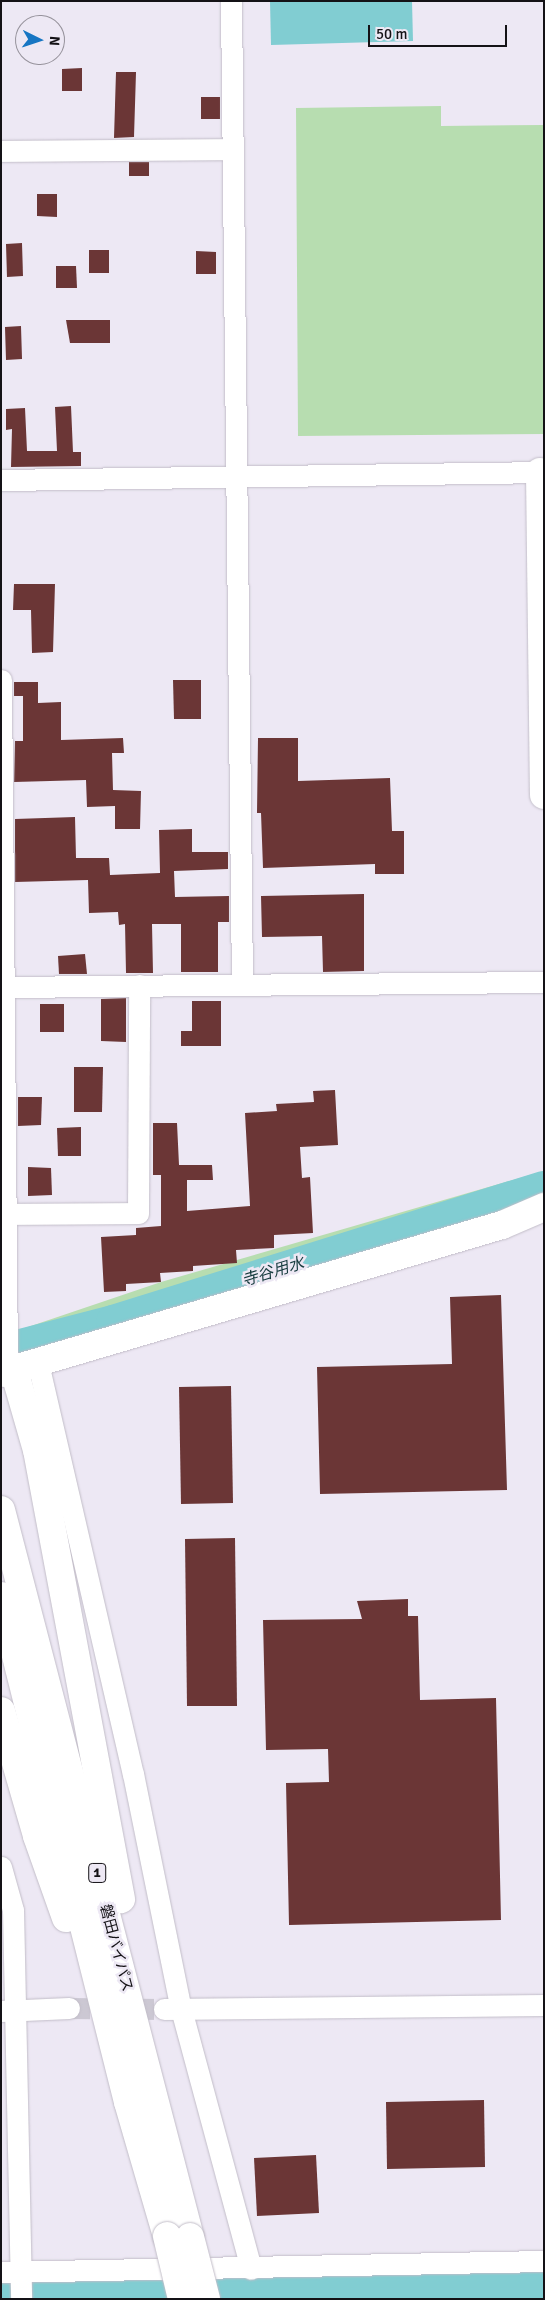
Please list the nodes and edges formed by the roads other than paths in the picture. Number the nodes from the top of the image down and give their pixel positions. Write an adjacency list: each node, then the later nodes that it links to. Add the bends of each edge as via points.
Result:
1 (232, 1): 2 (street)
2 (234, 149): 3 (street); 5 (street)
3 (1, 151)
4 (542, 472): 5 (street); 8 (main road)
5 (238, 476): 6 (street); 10 (street)
6 (1, 480)
7 (1, 680): 12 (street)
8 (544, 795)
9 (544, 982): 10 (street)
10 (242, 983): 11 (street)
11 (139, 985): 12 (street); 14 (street, via 138,1214)
12 (3, 987): 14 (street)
13 (544, 1208): 15 (main road, via 502,1225)
14 (7, 1214): 15 (street)
15 (10, 1357): 22 (street, via 133,1774); 25 (main road, via 37,1450 138,1985)
16 (1, 1510): 25 (main road, 磐田バイパス / 1)
17 (1, 1596): 24 (main road, 磐田バイパス / 1)
18 (1, 1711): 24 (main road, via 37,1836)
19 (1, 1867): 23 (street, via 13,1910)
20 (544, 2005): 22 (street)
21 (69, 2008): 23 (street)
22 (173, 2009): 28 (street)
23 (7, 2011): 29 (street)
24 (128, 2102): 26 (main road, 磐田バイパス / 1)
25 (157, 2103): 26 (main road, 磐田バイパス / 1)
26 (178, 2237): 31 (main road, 磐田バイパス / 1, bridge); 32 (main road, 磐田バイパス / 1, bridge)
27 (544, 2261): 28 (street)
28 (250, 2269): 29 (street)
29 (11, 2272): 30 (street)
30 (21, 2299)
31 (182, 2299)
32 (206, 2299)

